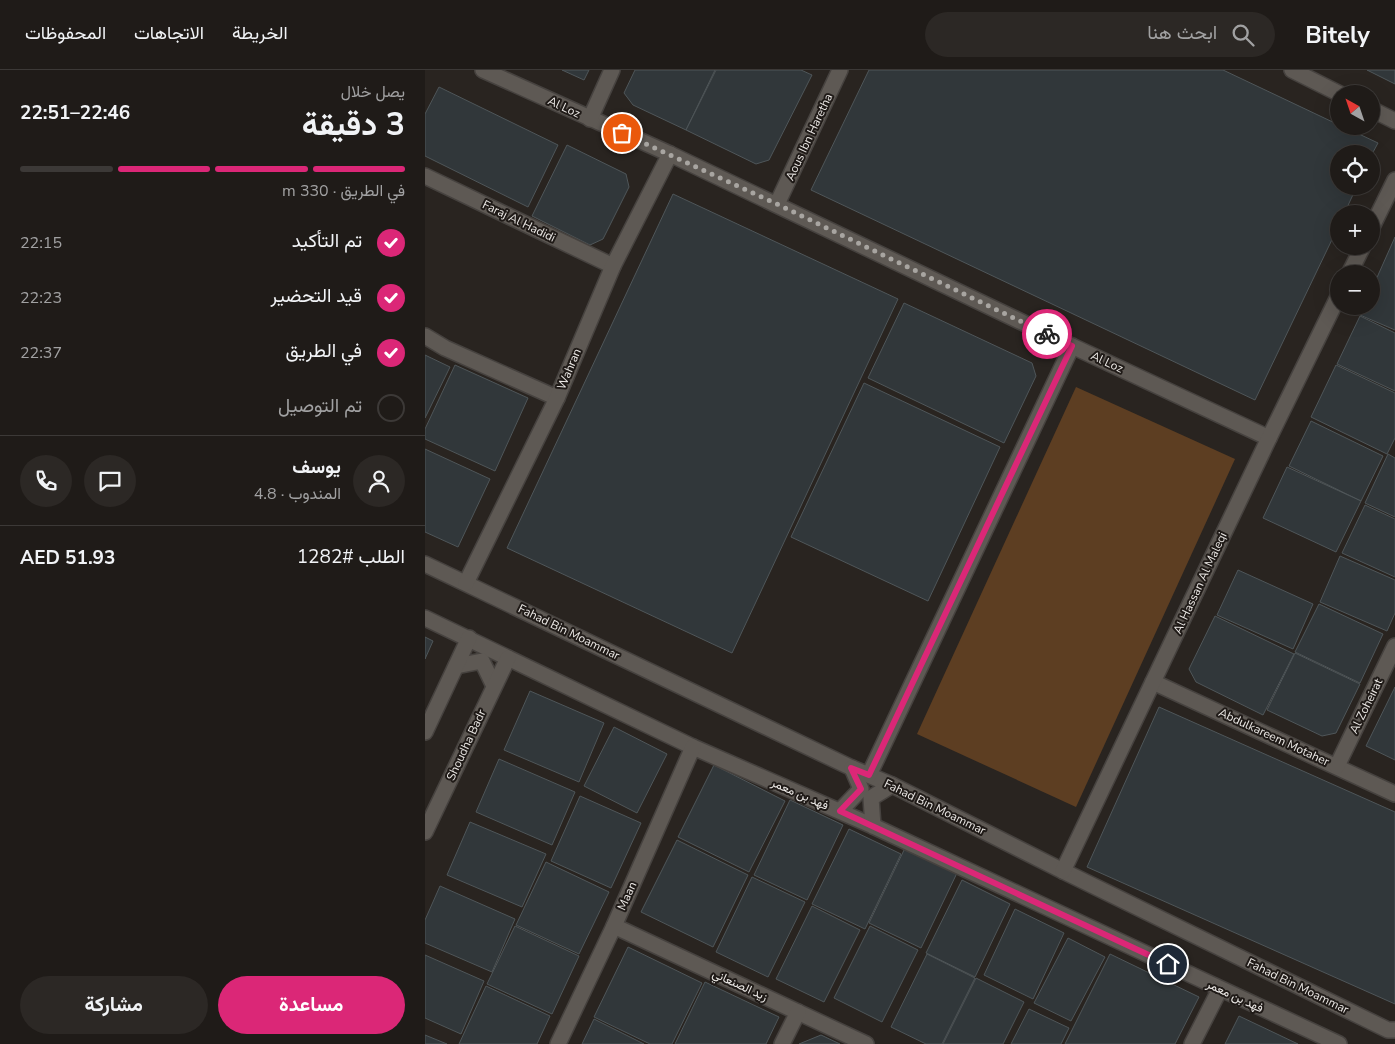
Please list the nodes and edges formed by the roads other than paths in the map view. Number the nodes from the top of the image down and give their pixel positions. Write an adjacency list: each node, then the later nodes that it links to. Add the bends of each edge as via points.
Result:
1 (483, 70): 7 (street, Al Loz)
2 (613, 70): 7 (street)
3 (840, 70): 12 (street, Aous Ibn Haretha)
4 (1292, 70): 5 (street)
5 (1330, 89)
6 (1380, 114): 8 (street)
7 (590, 119): 9 (street, Al Loz)
8 (1395, 121)
9 (670, 154): 12 (street, Al Loz); 14 (street, Wahran)
10 (425, 176): 14 (street, Faraj Al Hadidi)
11 (1395, 180): 13 (street)
12 (777, 204): 17 (street, Al Loz)
13 (1380, 210)
14 (613, 266): 18 (street, Wahran)
15 (1330, 313): 19 (street, Al Hassan Al Maleqi)
16 (425, 336): 18 (street)
17 (1072, 346): 19 (street, Al Loz); 33 (street)
18 (557, 398): 21 (street, Wahran)
19 (1269, 438): 27 (street, Al Hassan Al Maleqi)
20 (425, 564): 21 (street, Fahad Bin Moammar)
21 (466, 583): 32 (street, Fahad Bin Moammar)
22 (425, 618): 23 (street, فهد بن معمر)
23 (469, 638): 25 (street, فهد بن معمر); 26 (street)
24 (1395, 646): 31 (street, Al Zoheirat)
25 (508, 658): 28 (street, Shoudha Badr); 30 (street, فهد بن معمر)
26 (456, 666): 28 (street, via 482,661); 29 (street)
27 (1153, 682): 31 (street, Abdulkareem Motaher); 39 (street, Al Hassan Al Maleqi)
28 (494, 686): 38 (street, Shoudha Badr)
29 (425, 732)
30 (693, 747): 36 (street, فهد بن معمر); 40 (street, Maan)
31 (1337, 766): 35 (street, Abdulkareem Motaher)
32 (851, 768): 33 (street, Fahad Bin Moammar); 36 (street, via 861,789)
33 (869, 775): 34 (street, Fahad Bin Moammar)
34 (892, 785): 37 (street, via 871,798); 39 (street, Fahad Bin Moammar)
35 (1395, 794)
36 (840, 811): 37 (street, فهد بن معمر)
37 (873, 826): 41 (street, فهد بن معمر)
38 (425, 832)
39 (1063, 871): 43 (street, Fahad Bin Moammar)
40 (614, 926): 42 (street, زيد الصنعاني); 44 (street, Maan)
41 (1220, 989): 47 (street); 48 (street, فهد بن معمر)
42 (798, 1012): 45 (street); 46 (street, زيد الصنعاني)
43 (1388, 1034)
44 (558, 1044)
45 (782, 1044)
46 (866, 1044)
47 (1192, 1044)
48 (1339, 1044)

